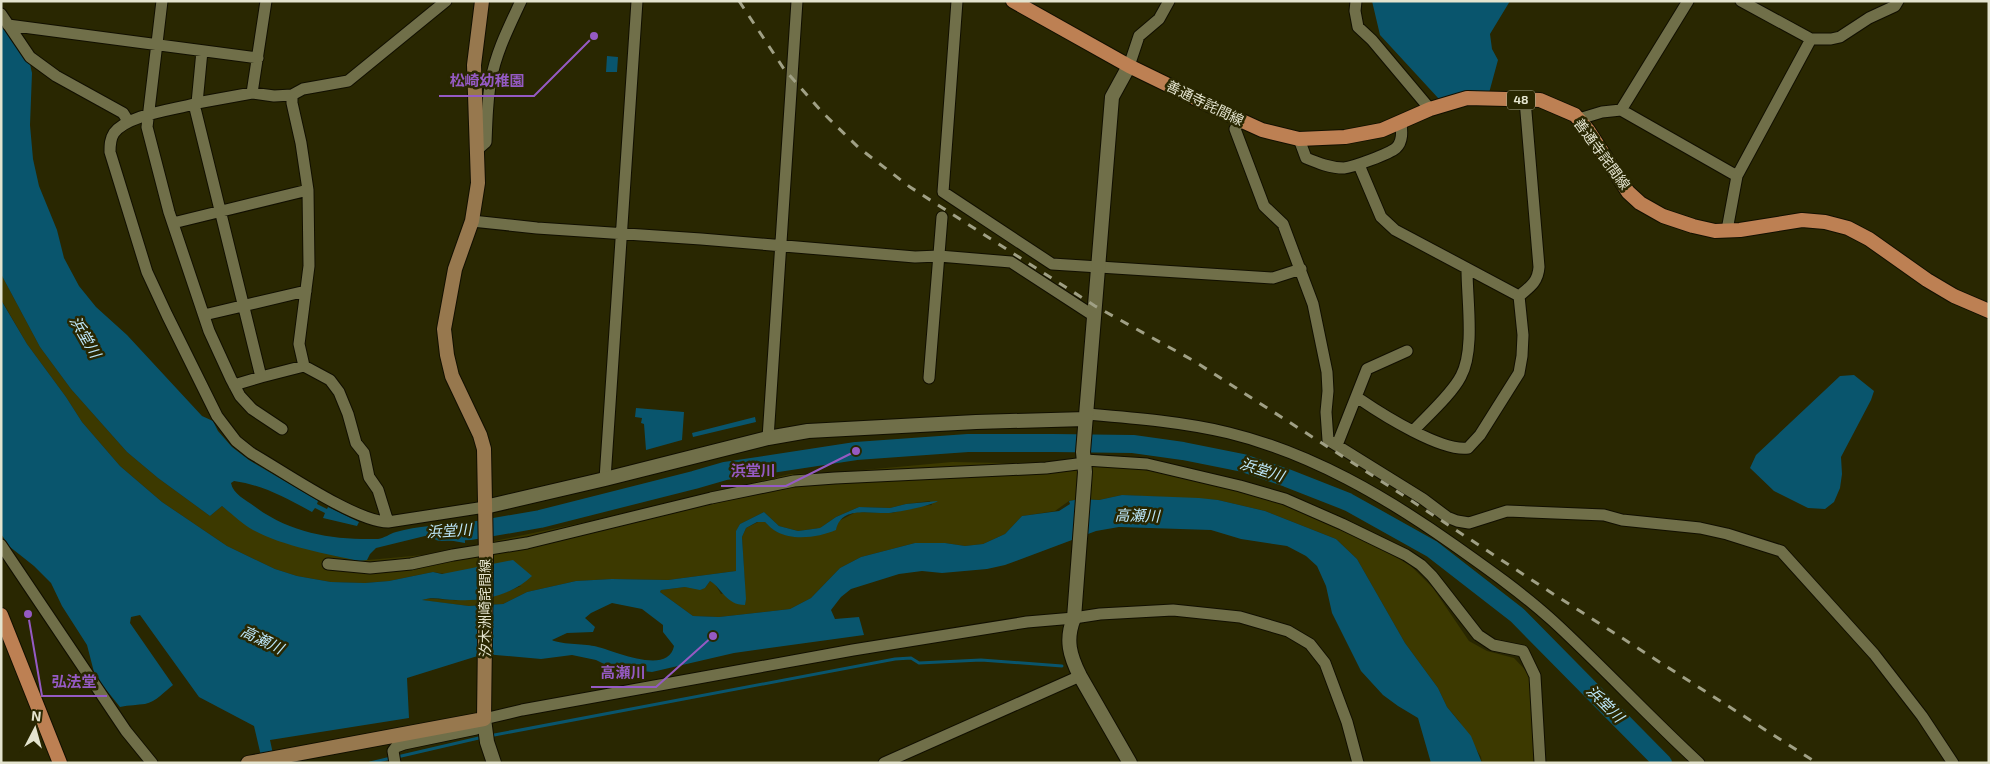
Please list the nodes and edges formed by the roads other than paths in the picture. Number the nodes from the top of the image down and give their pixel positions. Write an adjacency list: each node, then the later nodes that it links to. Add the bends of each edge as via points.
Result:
1 (162, 1): 18 (street)
2 (266, 1): 20 (street)
3 (446, 1): 23 (street, via 348,81 303,89)
4 (482, 1): 34 (main road, 汐木洲崎詫間線, via 474,65)
5 (521, 1): 34 (street, via 497,57 488,102 486,142)
6 (637, 1): 43 (street)
7 (797, 1): 44 (street)
8 (957, 1): 46 (street, via 942,192 1052,264)
9 (1013, 1): 21 (main road, 善通寺詫間線 / 48)
10 (1169, 1): 21 (street, via 1159,19 1139,36)
11 (1356, 1): 26 (street, via 1358,28 1372,40)
12 (1688, 1): 27 (street)
13 (1741, 1): 17 (street)
14 (1898, 1): 17 (street, via 1895,6 1840,37)
15 (1, 14): 16 (street)
16 (8, 25): 18 (street); 31 (street, via 30,57 56,76 123,113)
17 (1811, 39): 36 (street)
18 (158, 45): 19 (street); 28 (street)
19 (202, 52): 20 (street); 25 (street)
20 (258, 58): 22 (street)
21 (1129, 66): 30 (main road, 善通寺詫間線 / 48); 46 (street, via 1112,97)
22 (252, 93): 23 (street); 25 (street)
23 (292, 95): 37 (street)
24 (1525, 100): 26 (main road, 善通寺詫間線 / 48, via 1467,98); 29 (main road, 善通寺詫間線 / 48, via 1547,102); 50 (street, via 1539,267 1534,284)
25 (195, 103): 28 (street); 38 (street)
26 (1430, 110): 32 (main road, 善通寺詫間線 / 48)
27 (1621, 110): 29 (street); 36 (street)
28 (148, 115): 31 (street); 41 (street, via 147,127)
29 (1579, 119): 42 (main road, 善通寺詫間線 / 48, via 1628,192 1640,203 1663,216 1693,226)
30 (1240, 120): 33 (main road, 善通寺詫間線 / 48, via 1262,130); 47 (street, via 1235,129 1264,206 1282,224)
31 (128, 121): 69 (street, via 114,133 110,143 118,183 147,272 217,416 236,441 251,453 354,512)
32 (1401, 122): 33 (main road, 善通寺詫間線 / 48, via 1382,130 1346,137); 35 (street, via 1402,137 1396,148)
33 (1299, 139): 35 (street, via 1306,158 1327,166)
34 (478, 149): 40 (main road, 汐木洲崎詫間線, via 478,184)
35 (1359, 165): 48 (street, via 1381,217 1394,230)
36 (1737, 176): 42 (street)
37 (308, 190): 38 (street); 49 (street, via 310,238)
38 (220, 212): 41 (street); 51 (street)
39 (942, 217): 45 (street)
40 (472, 221): 43 (street); 68 (main road, 汐木洲崎詫間線, via 455,269 444,329 452,376 480,435 485,470)
41 (173, 224): 53 (street)
42 (1727, 230): 52 (main road, 善通寺詫間線 / 48, via 1802,220 1848,228 1954,296)
43 (621, 233): 44 (street); 67 (street)
44 (780, 246): 45 (street, via 915,257); 64 (street)
45 (939, 256): 54 (street, via 1010,262); 58 (street)
46 (1098, 266): 47 (street, via 1273,278); 54 (street)
47 (1301, 270): 65 (street, via 1313,304 1327,372 1328,440)
48 (1468, 270): 50 (street); 63 (street, via 1469,330 1464,370 1456,384)
49 (306, 291): 51 (street); 56 (street, via 299,344)
50 (1519, 296): 63 (street, via 1522,356 1518,373 1476,440 1462,449)
51 (243, 305): 53 (street); 57 (street)
52 (1989, 311)
53 (204, 316): 59 (street)
54 (1094, 316): 61 (street)
55 (1407, 351): 65 (street, via 1367,369)
56 (304, 366): 57 (street); 69 (street, via 330,380 339,392)
57 (261, 377): 59 (street)
58 (929, 378)
59 (234, 385): 62 (street, via 252,409)
60 (1361, 400): 63 (street)
61 (1087, 416): 64 (street, via 860,427); 66 (street); 86 (street, via 1164,422 1228,433 1301,457 1371,491 1429,527 1523,596)
62 (282, 429)
63 (1413, 431)
64 (768, 438): 67 (street)
65 (1337, 446): 87 (street, via 1457,521 1469,523 1507,511 1604,515 1622,520 1700,528 1782,552 1874,654)
66 (1085, 462): 71 (street, via 1046,468 794,481 527,543); 74 (street); 85 (street, via 1147,464 1261,491 1342,524 1406,555 1432,576 1478,635 1493,645 1523,651 1535,676)
67 (606, 480): 68 (street)
68 (485, 507): 69 (street); 71 (main road, 汐木洲崎詫間線)
69 (388, 522)
70 (1, 545): 79 (street, via 126,731)
71 (485, 549): 72 (street, via 393,567); 76 (main road, 汐木洲崎詫間線)
72 (328, 564)
73 (1, 615): 78 (main road)
74 (1074, 616): 75 (street, via 1069,630 1069,645); 76 (street, via 853,650 522,710); 84 (street, via 1173,610 1240,617 1288,631 1310,644 1325,663)
75 (1080, 676): 82 (street); 83 (street)
76 (485, 726): 77 (street, via 404,744 396,747); 80 (main road); 81 (street)
77 (394, 757)
78 (60, 763)
79 (152, 763)
80 (248, 763)
81 (494, 763)
82 (884, 763)
83 (1130, 763)
84 (1358, 763)
85 (1540, 763)
86 (1700, 763)
87 (1953, 763)

